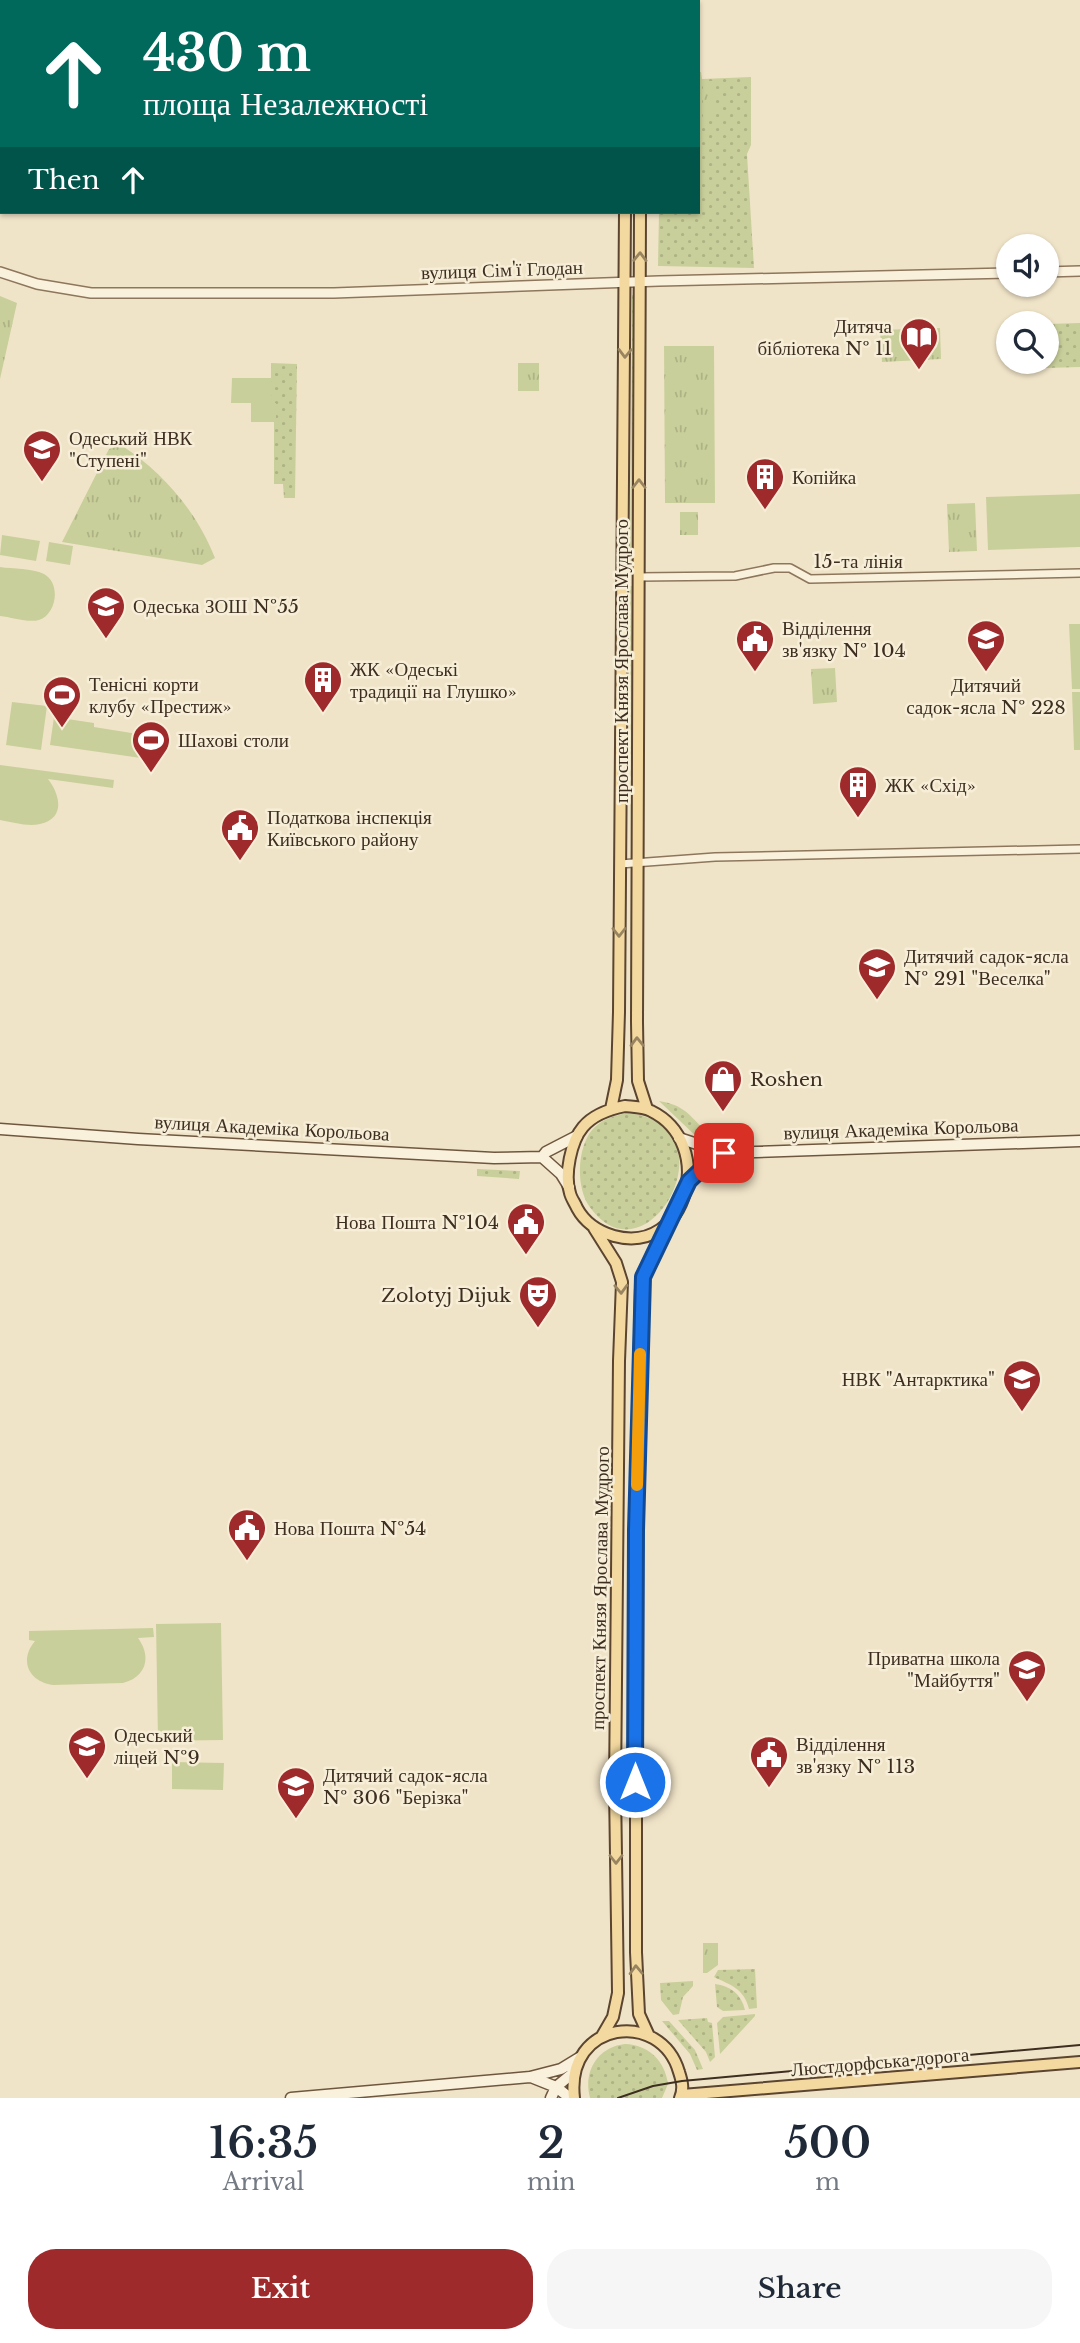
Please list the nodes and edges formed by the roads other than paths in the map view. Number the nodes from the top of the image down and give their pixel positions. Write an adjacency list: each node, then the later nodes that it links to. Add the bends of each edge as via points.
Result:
1 (625, 214): 7 (main road, проспект Князя Ярослава Мудрого)
2 (640, 214): 8 (main road, проспект Князя Ярослава Мудрого, one-way to 2)
3 (1080, 271): 5 (street)
4 (0, 272): 7 (street, вулиця Сім'ї Глодан, via 91,293 334,293)
5 (1059, 272)
6 (996, 273): 8 (street, вулиця Сім'ї Глодан)
7 (624, 282): 8 (street, вулиця Сім'ї Глодан); 10 (main road, проспект Князя Ярослава Мудрого, one-way to 10)
8 (640, 282): 11 (main road, проспект Князя Ярослава Мудрого, one-way to 8)
9 (1080, 573): 11 (street, 15-та лінія, via 810,579 790,568 774,568 736,576)
10 (621, 577): 11 (main road); 14 (main road, проспект Князя Ярослава Мудрого)
11 (638, 577): 13 (main road, проспект Князя Ярослава Мудрого)
12 (1080, 849): 13 (street)
13 (638, 862): 14 (street); 16 (main road, проспект Князя Ярослава Мудрого, one-way to 13, via 638,1081)
14 (620, 864): 15 (main road, проспект Князя Ярослава Мудрого, one-way to 15, via 617,1080)
15 (611, 1109): 16 (main road); 18 (main road, via 591,1120)
16 (647, 1109): 19 (main road, via 667,1121)
17 (0, 1129): 22 (main road, вулиця Академіка Корольова)
18 (577, 1136): 22 (main road); 24 (main road)
19 (679, 1138): 21 (main road, вулиця Академіка Корольова); 23 (main road, via 686,1150)
20 (1080, 1141): 21 (main road, вулиця Академіка Корольова)
21 (724, 1153): 23 (main road)
22 (542, 1157): 24 (main road)
23 (689, 1181): 25 (main road)
24 (569, 1187): 26 (main road, via 582,1216)
25 (668, 1224): 26 (main road, via 644,1238 628,1239); 28 (main road, проспект Князя Ярослава Мудрого, one-way to 25, via 639,2014 636,1952 641,1287)
26 (594, 1228): 27 (main road, проспект Князя Ярослава Мудрого, one-way to 27, via 622,1282 615,1776 618,1993 613,2017)
27 (602, 2036): 28 (main road, via 622,2031); 29 (main road)
28 (649, 2036): 34 (main road, via 677,2063)
29 (579, 2058): 31 (main road); 32 (main road, via 561,2069)
30 (1080, 2062): 34 (main road, Люстдорфська дорога)
31 (573, 2073): 33 (main road); 37 (main road)
32 (530, 2077): 33 (main road); 35 (main road)
33 (556, 2087): 36 (main road); 37 (main road)
34 (681, 2096)
35 (291, 2098)
36 (551, 2098)
37 (572, 2098)

